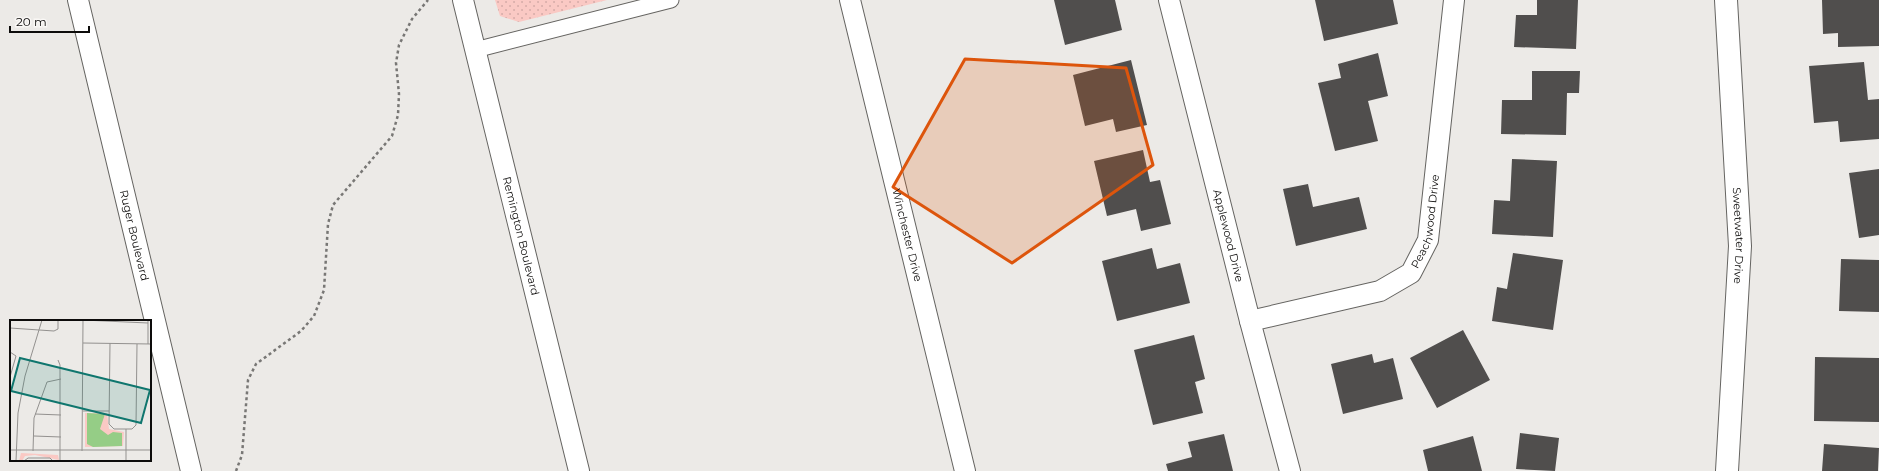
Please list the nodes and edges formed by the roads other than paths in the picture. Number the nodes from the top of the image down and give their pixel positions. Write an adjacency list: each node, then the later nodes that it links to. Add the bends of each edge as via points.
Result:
1 (78, 0): 10 (street, Ruger Boulevard)
2 (463, 0): 8 (street, Remington Boulevard)
3 (671, 0): 8 (street)
4 (850, 0): 12 (street, Winchester Drive)
5 (1169, 0): 9 (street, Applewood Drive)
6 (1454, 0): 9 (street, Peachwood Drive, via 1428,240 1411,273 1380,291)
7 (1726, 0): 14 (street, Sweetwater Drive, via 1740,246)
8 (475, 50): 11 (street, Remington Boulevard)
9 (1250, 321): 13 (street, Applewood Drive)
10 (191, 471)
11 (578, 471)
12 (965, 471)
13 (1290, 471)
14 (1727, 471)

